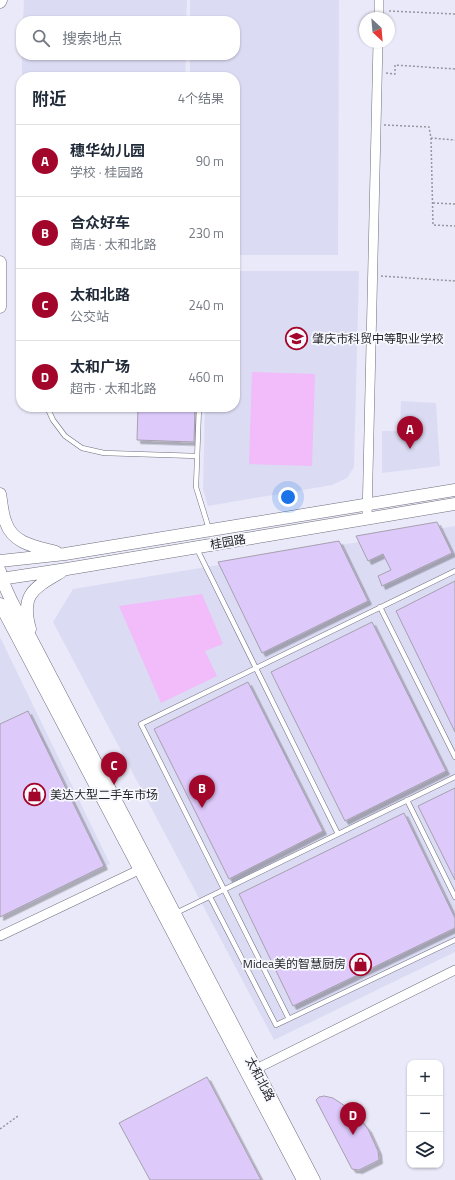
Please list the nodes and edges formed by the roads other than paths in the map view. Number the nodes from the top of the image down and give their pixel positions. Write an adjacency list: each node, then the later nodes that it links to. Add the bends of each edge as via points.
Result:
1 (379, 0): 2 (street)
2 (379, 12)
3 (378, 48): 11 (street)
4 (0, 262): 5 (main road)
5 (0, 307)
6 (49, 412): 8 (lane, via 65,436 82,448 104,453)
7 (199, 412): 8 (lane)
8 (197, 456): 14 (lane, via 196,487)
9 (455, 490): 11 (main road)
10 (0, 494): 16 (main road, via 5,522 15,537 30,545)
11 (368, 504): 13 (street); 14 (main road)
12 (455, 504): 13 (main road, 桂园路)
13 (367, 518): 15 (main road, 桂园路)
14 (210, 530): 16 (main road)
15 (196, 547): 18 (main road, 桂园路); 26 (lane)
16 (65, 554): 17 (main road)
17 (0, 561)
18 (67, 569): 20 (main road, 桂园路); 25 (main road, via 36,588 30,596 27,616)
19 (455, 571): 22 (lane)
20 (0, 576): 25 (main road, 太和北路)
21 (0, 604): 24 (main road, 太和北路)
22 (380, 607): 26 (lane); 27 (lane)
23 (0, 624): 24 (main road, via 11,638)
24 (21, 644): 31 (main road, 太和北路)
25 (36, 649): 31 (main road, 太和北路)
26 (256, 668): 30 (lane); 32 (lane, via 142,724)
27 (455, 757)
28 (455, 777): 29 (lane)
29 (407, 800): 30 (lane); 34 (lane)
30 (338, 834): 32 (lane)
31 (144, 867): 35 (main road, 太和北路); 36 (street)
32 (224, 890): 33 (lane); 39 (lane)
33 (210, 896): 35 (lane); 39 (lane, via 276,1025)
34 (455, 897)
35 (170, 916): 40 (main road, 太和北路)
36 (0, 936)
37 (455, 940): 39 (lane)
38 (455, 970): 40 (street)
39 (289, 1019)
40 (251, 1071): 41 (main road, 太和北路); 42 (main road, 太和北路)
41 (303, 1180)
42 (314, 1180)

